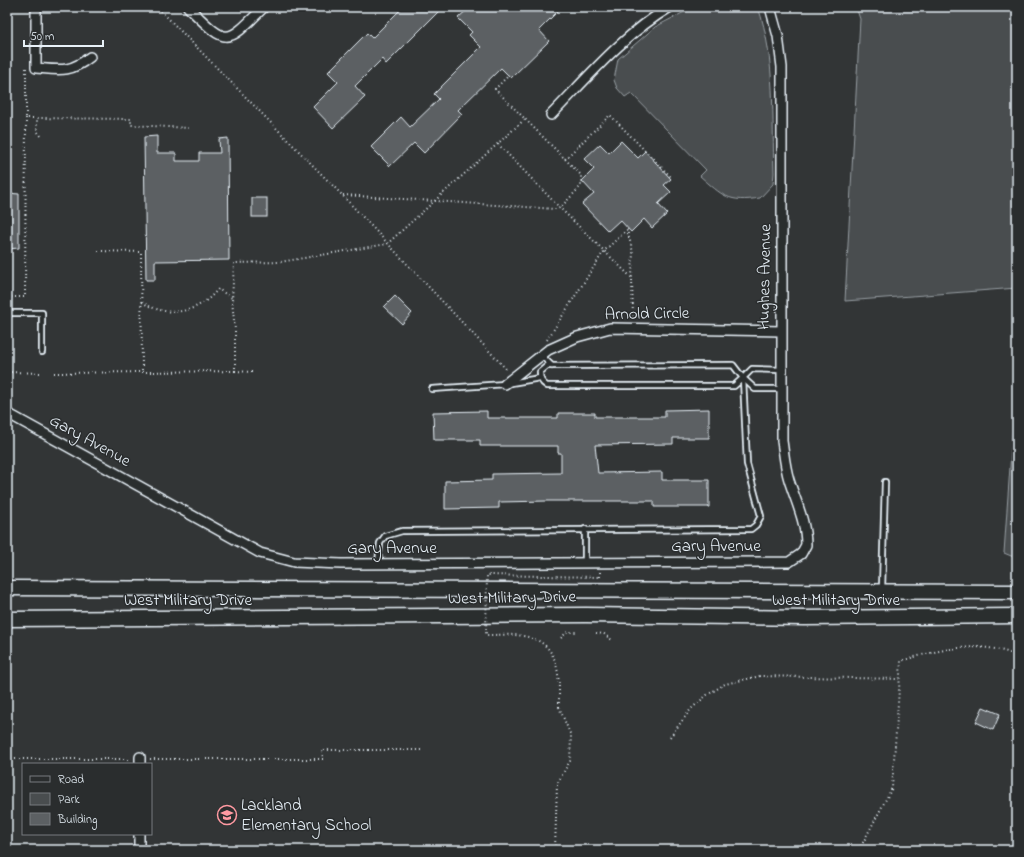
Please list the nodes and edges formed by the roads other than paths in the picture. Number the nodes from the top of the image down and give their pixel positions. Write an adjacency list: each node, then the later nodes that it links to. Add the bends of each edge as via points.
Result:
1 (36, 7): 6 (street, via 36,68 72,69)
2 (188, 7): 3 (street, via 214,32 224,37 232,37)
3 (264, 7)
4 (670, 7): 7 (street, via 650,19 616,47)
5 (770, 7): 9 (street, Hughes Avenue, via 778,36 782,67)
6 (90, 57)
7 (551, 115)
8 (7, 313): 10 (lane, via 42,313)
9 (781, 331): 11 (street, Arnold Circle, via 610,328 577,337 548,350); 13 (street, Hughes Avenue)
10 (42, 352)
11 (542, 356): 12 (lane); 16 (street, Arnold Circle)
12 (552, 366): 14 (lane, via 547,366 540,372); 15 (lane, via 727,364 733,365)
13 (781, 370): 15 (lane, via 752,369); 18 (street, Hughes Avenue)
14 (540, 378): 15 (lane, via 547,386 734,386); 16 (lane)
15 (743, 378): 18 (lane, via 754,388); 21 (lane, via 746,464 761,516 756,525 751,529)
16 (505, 384): 17 (lane)
17 (432, 389)
18 (781, 389): 22 (street, Hughes Avenue, via 784,459 802,519)
19 (7, 413): 24 (street, Gary Avenue, via 260,553 294,562)
20 (885, 482): 26 (lane)
21 (585, 529): 23 (lane); 24 (lane, via 402,531 385,536 380,543)
22 (806, 545): 23 (street, Gary Avenue, via 801,554 789,562)
23 (585, 563): 24 (street, Gary Avenue)
24 (378, 564)
25 (7, 588): 26 (main road, West Military Drive)
26 (882, 591): 27 (main road, West Military Drive)
27 (1017, 592)
28 (1017, 616): 29 (main road, West Military Drive, via 804,618 586,615)
29 (7, 619)
30 (139, 835): 31 (street)
31 (139, 850)

